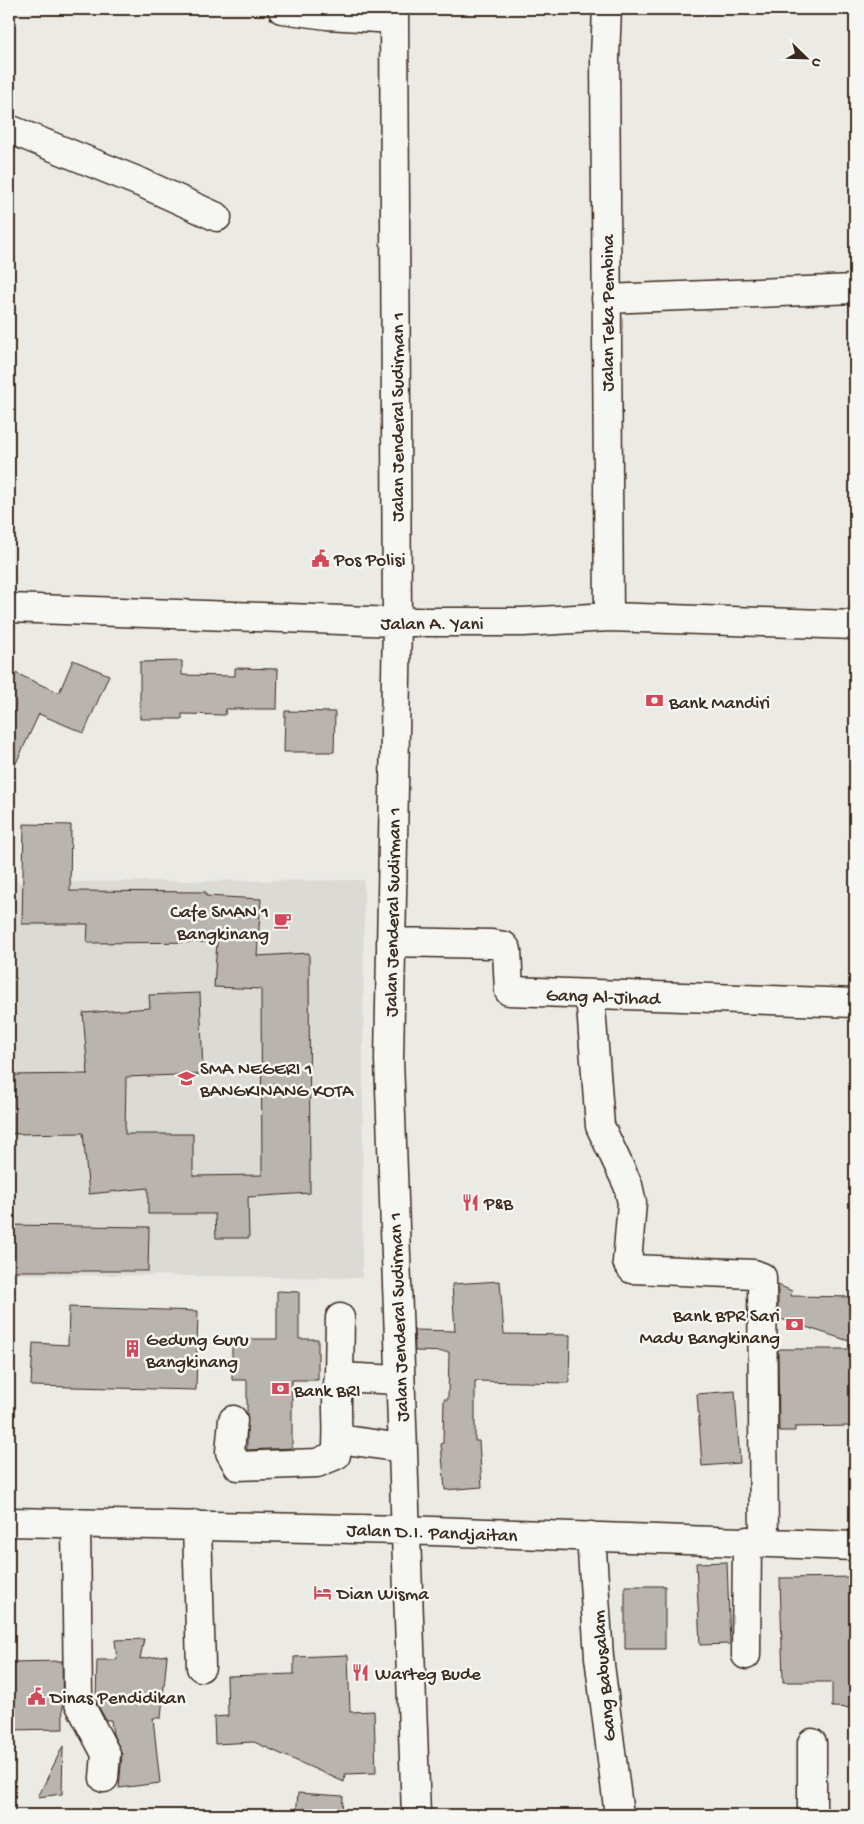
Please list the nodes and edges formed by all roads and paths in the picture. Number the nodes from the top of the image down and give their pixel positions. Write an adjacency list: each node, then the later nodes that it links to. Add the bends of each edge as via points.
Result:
1 (282, 9): 3 (street, via 327,15)
2 (608, 9): 7 (street, Jalan Teka Pembina, via 605,56)
3 (394, 14): 10 (street, Jalan Jenderal Sudirman 1)
4 (9, 129): 5 (street)
5 (217, 217)
6 (855, 289): 7 (street)
7 (606, 299): 9 (street, Jalan Teka Pembina)
8 (9, 608): 10 (street, Jalan A. Yani)
9 (609, 617): 10 (street, Jalan A. Yani, via 523,622); 11 (street, Jalan A. Yani)
10 (397, 622): 12 (street, Jalan Jenderal Sudirman 1)
11 (855, 625)
12 (391, 942): 13 (street, Gang Al-Jihad, via 504,946 507,950 509,991); 17 (street, Jalan Jenderal Sudirman 1, via 389,1060)
13 (590, 994): 14 (street, Gang Al-Jihad); 26 (street, via 600,1126 628,1185 632,1202 629,1267 762,1277)
14 (855, 1003)
15 (340, 1318): 16 (street)
16 (339, 1377): 17 (street); 19 (street, via 336,1392)
17 (400, 1380): 20 (street, Jalan Jenderal Sudirman 1)
18 (233, 1420): 19 (street, via 230,1452 238,1466 318,1463 336,1455)
19 (339, 1439): 20 (street)
20 (402, 1448): 24 (street, Jalan Jenderal Sudirman 1)
21 (9, 1522): 22 (street, Jalan D.I. Pandjaitan)
22 (76, 1523): 23 (street, Jalan D.I. Pandjaitan); 31 (street, via 78,1701 106,1754)
23 (198, 1525): 24 (street, Jalan D.I. Pandjaitan); 29 (street)
24 (404, 1530): 25 (street, Jalan D.I. Pandjaitan); 32 (street, Jalan Jenderal Sudirman 1)
25 (591, 1536): 26 (street, Jalan D.I. Pandjaitan); 33 (street, Gang Babusalam, via 599,1657)
26 (755, 1542): 27 (street, Jalan D.I. Pandjaitan); 28 (street)
27 (855, 1546)
28 (746, 1655)
29 (201, 1667)
30 (812, 1743): 34 (street)
31 (104, 1778)
32 (416, 1815)
33 (619, 1815)
34 (812, 1815)

